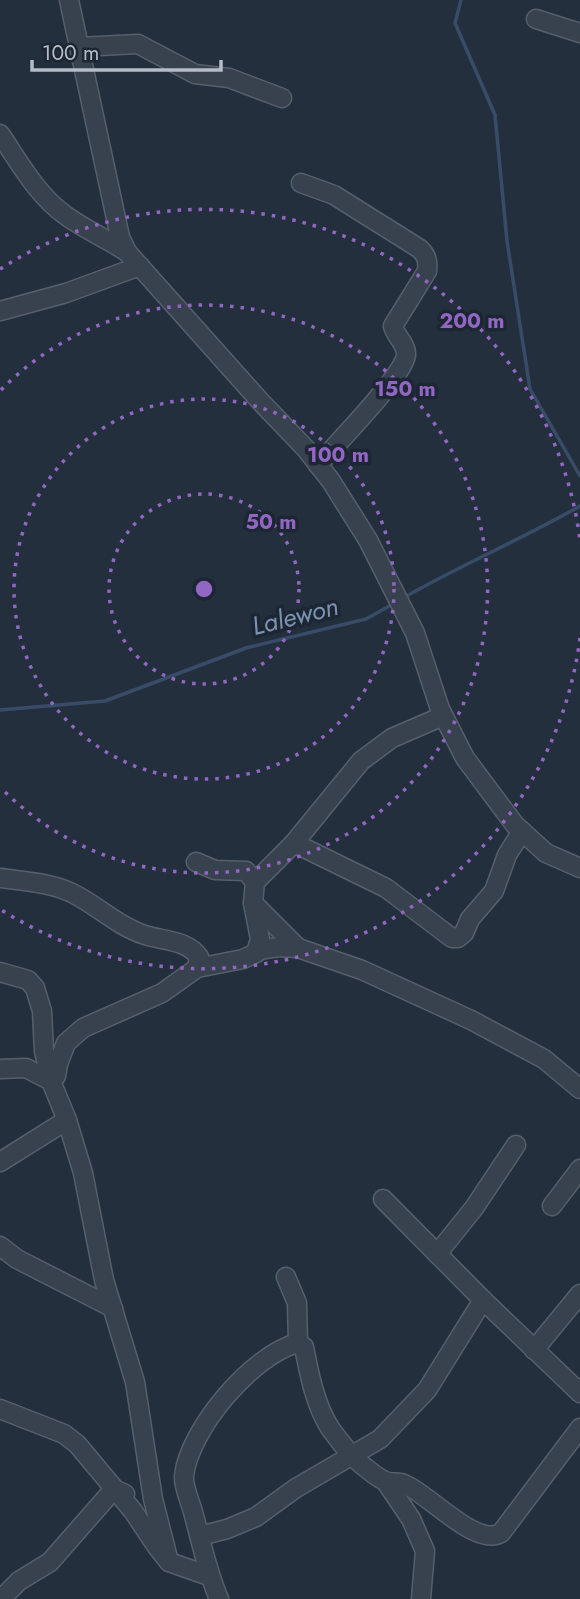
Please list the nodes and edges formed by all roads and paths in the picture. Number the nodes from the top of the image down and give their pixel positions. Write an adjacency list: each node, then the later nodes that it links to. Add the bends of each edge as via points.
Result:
1 (69, 0): 4 (street)
2 (536, 19): 3 (street)
3 (580, 33)
4 (79, 47): 5 (street, via 138,44 195,74 229,78); 8 (street)
5 (282, 98)
6 (0, 134): 8 (street, via 46,199)
7 (301, 183): 11 (street, via 334,195 419,249 428,263 393,326 405,358 377,400)
8 (127, 252): 9 (street)
9 (140, 266): 10 (street); 11 (street)
10 (0, 311)
11 (318, 465): 12 (street, via 368,540 415,634)
12 (443, 716): 13 (street, via 465,758); 14 (street, via 393,738 361,761)
13 (522, 831): 14 (street, via 494,891 458,938 386,888); 16 (street, via 546,853)
14 (294, 843): 18 (street)
15 (196, 862): 18 (street, via 215,870 246,871)
16 (580, 868)
17 (0, 878): 22 (street, via 67,890 120,925 193,948 199,957)
18 (255, 881): 19 (street)
19 (253, 902): 20 (street); 21 (street)
20 (298, 948): 21 (street); 26 (street, via 362,970 471,1020 544,1059)
21 (258, 950): 22 (street, via 243,959)
22 (197, 968): 25 (street, via 162,993 83,1028 66,1043)
23 (0, 972): 25 (street, via 27,980 39,997)
24 (0, 1069): 25 (street, via 26,1068)
25 (51, 1081): 27 (street)
26 (580, 1089)
27 (67, 1121): 29 (street); 38 (street)
28 (516, 1145): 34 (street)
29 (0, 1162)
30 (580, 1169): 32 (street)
31 (383, 1199): 34 (street)
32 (552, 1206)
33 (0, 1246): 38 (street)
34 (437, 1254): 37 (street)
35 (286, 1277): 39 (street, via 297,1303)
36 (580, 1294): 40 (street)
37 (484, 1300): 40 (street); 44 (street, via 427,1390 380,1439)
38 (113, 1308): 47 (street, via 135,1382)
39 (298, 1343): 44 (street, via 304,1347 328,1424); 48 (street, via 285,1346 252,1369 205,1421 191,1446 183,1478)
40 (534, 1350): 41 (street)
41 (580, 1392)
42 (0, 1409): 46 (street, via 64,1434)
43 (580, 1428): 45 (street, via 496,1536 454,1519 405,1484)
44 (353, 1456): 45 (street); 48 (street, via 256,1517)
45 (386, 1482): 53 (street, via 411,1518 425,1551)
46 (114, 1489): 47 (street, via 134,1499); 49 (street); 51 (street, via 50,1562 19,1581)
47 (153, 1499): 49 (street)
48 (200, 1536): 50 (street)
49 (169, 1562): 50 (street)
50 (209, 1576): 52 (street)
51 (1, 1599)
52 (219, 1599)
53 (421, 1599)

